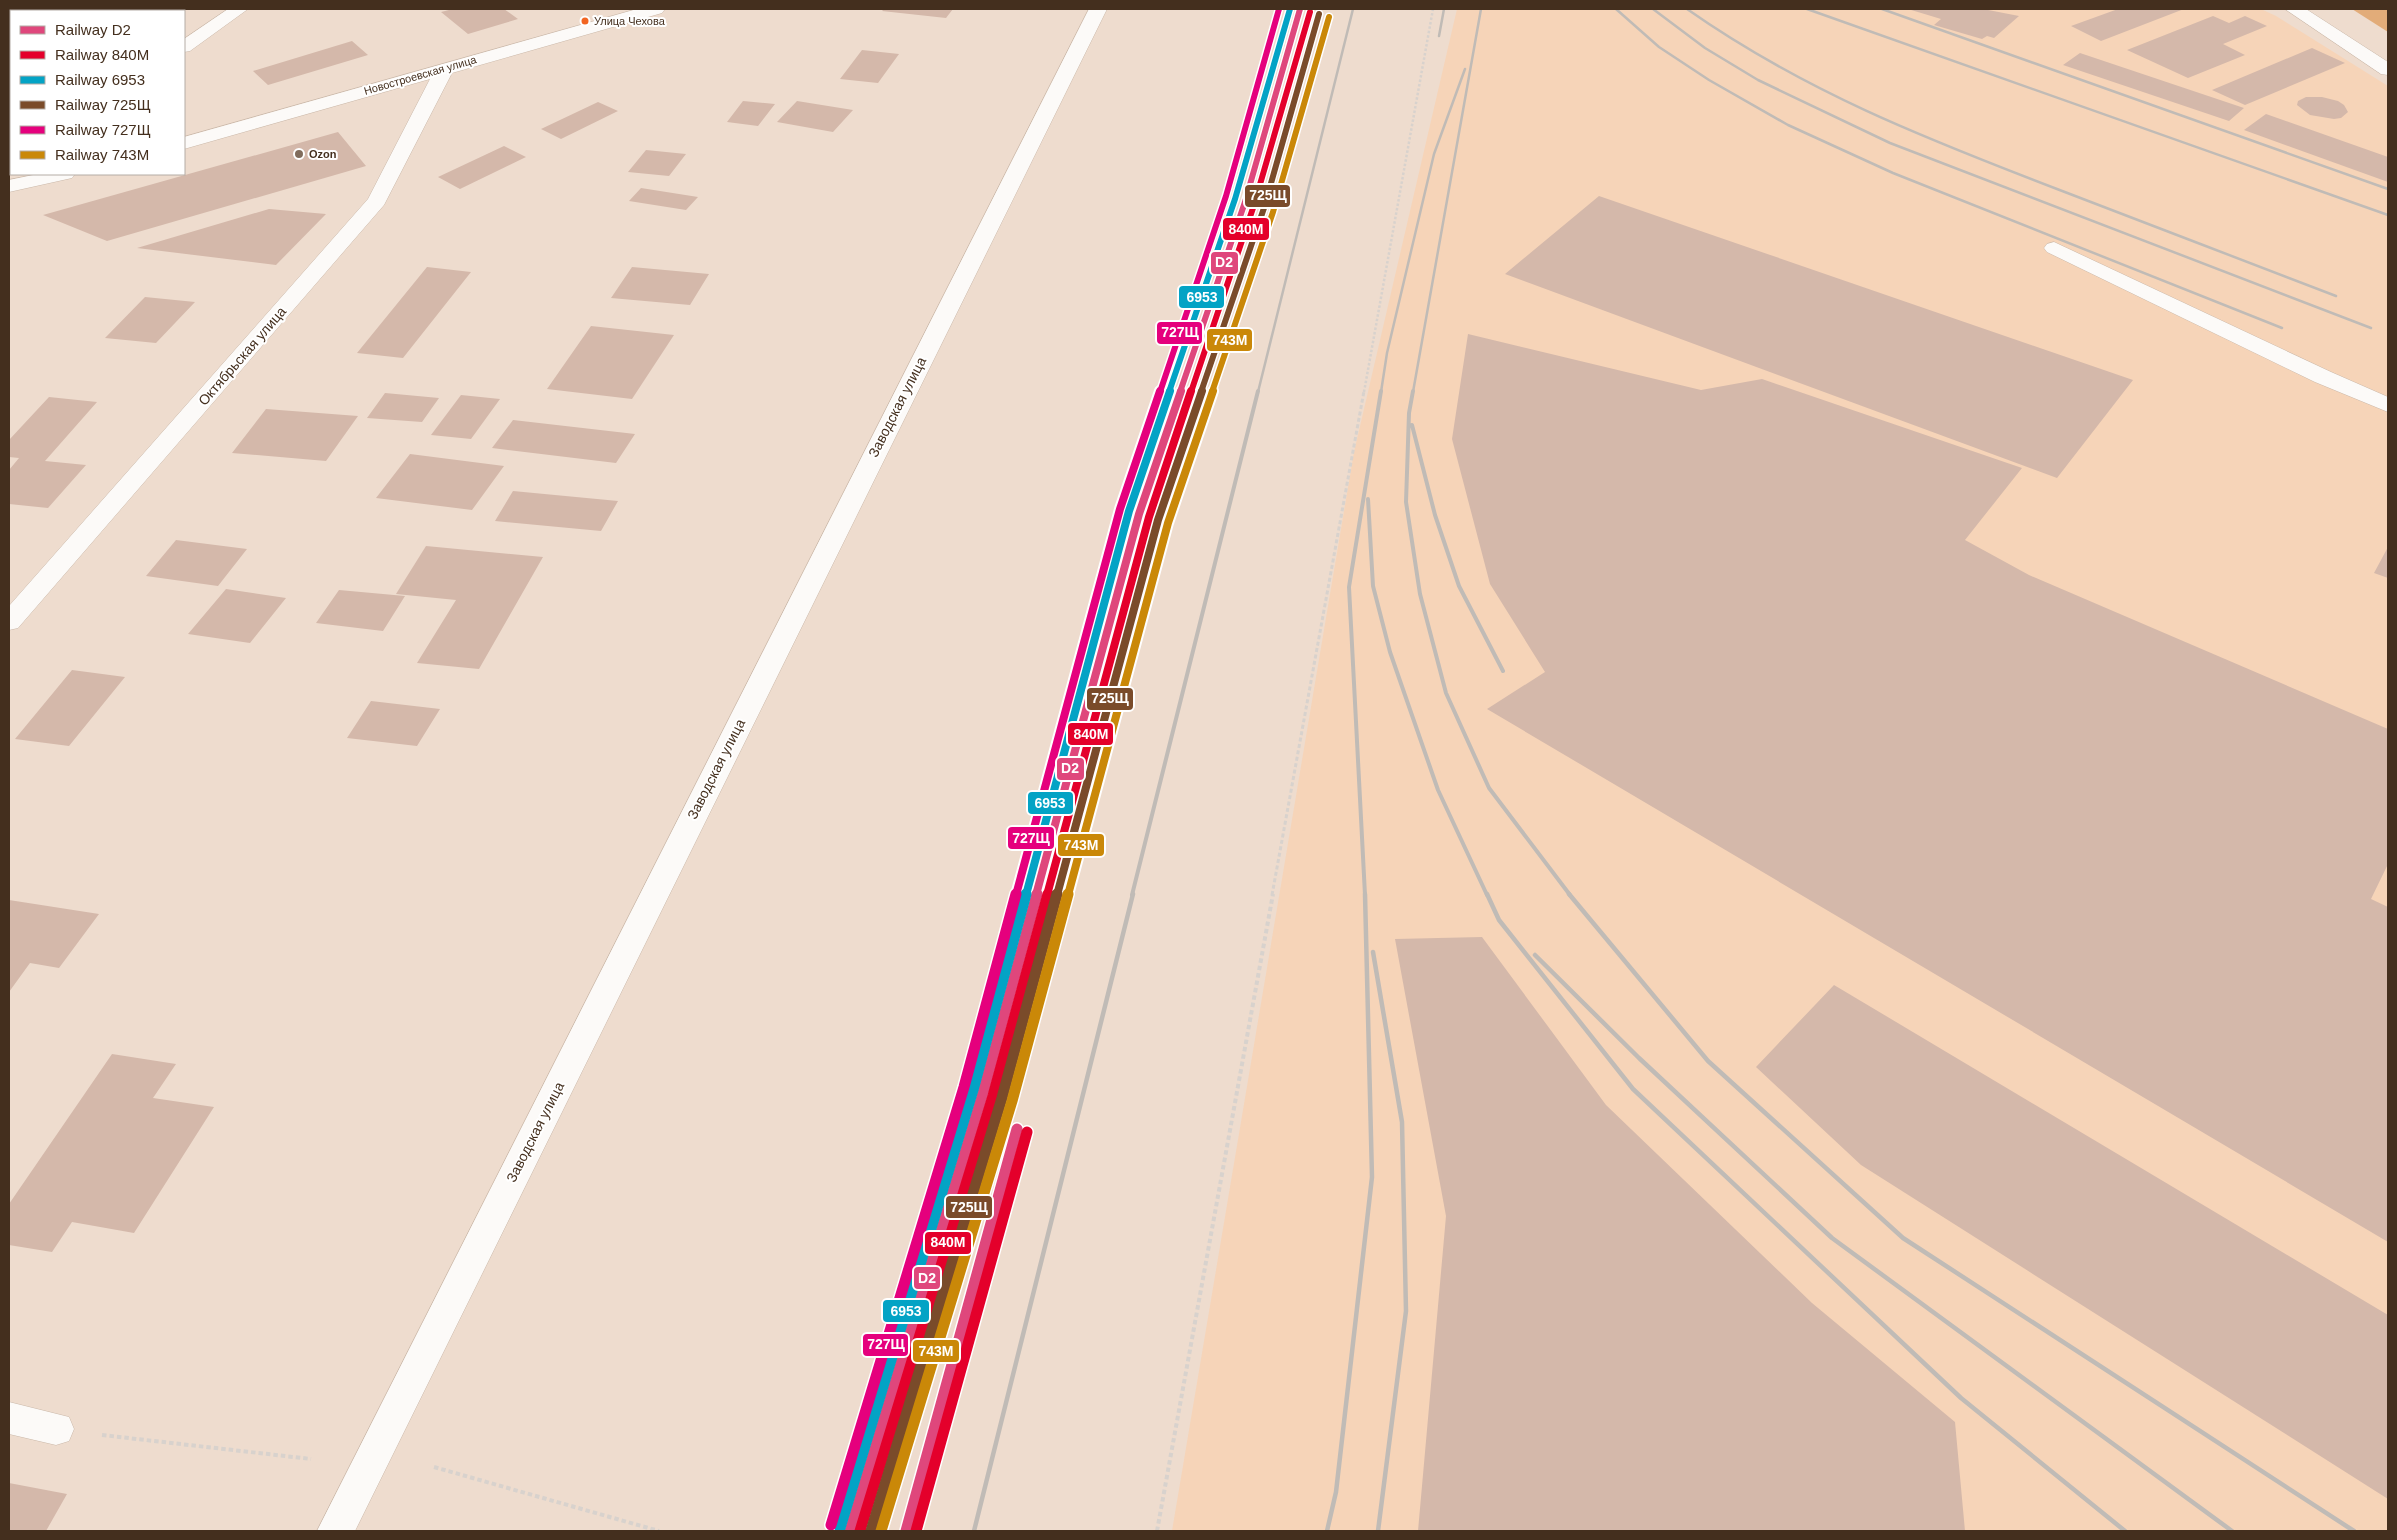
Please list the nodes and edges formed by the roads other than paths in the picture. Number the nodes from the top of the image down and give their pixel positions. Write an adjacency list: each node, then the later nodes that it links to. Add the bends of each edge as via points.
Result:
1 (239, 9): 5 (street)
2 (656, 9): 6 (street, Новостроевская улица)
3 (1098, 9): 16 (street, Заводская улица)
4 (2294, 9): 7 (street)
5 (185, 46)
6 (445, 68): 8 (street, Новостроевская улица); 13 (street, Октябрьская улица, via 378,201)
7 (2388, 70)
8 (185, 143)
9 (53, 175): 10 (street)
10 (9, 186)
11 (2054, 248): 12 (street)
12 (2388, 405)
13 (9, 622)
14 (9, 1418): 15 (street)
15 (56, 1430)
16 (336, 1531)

